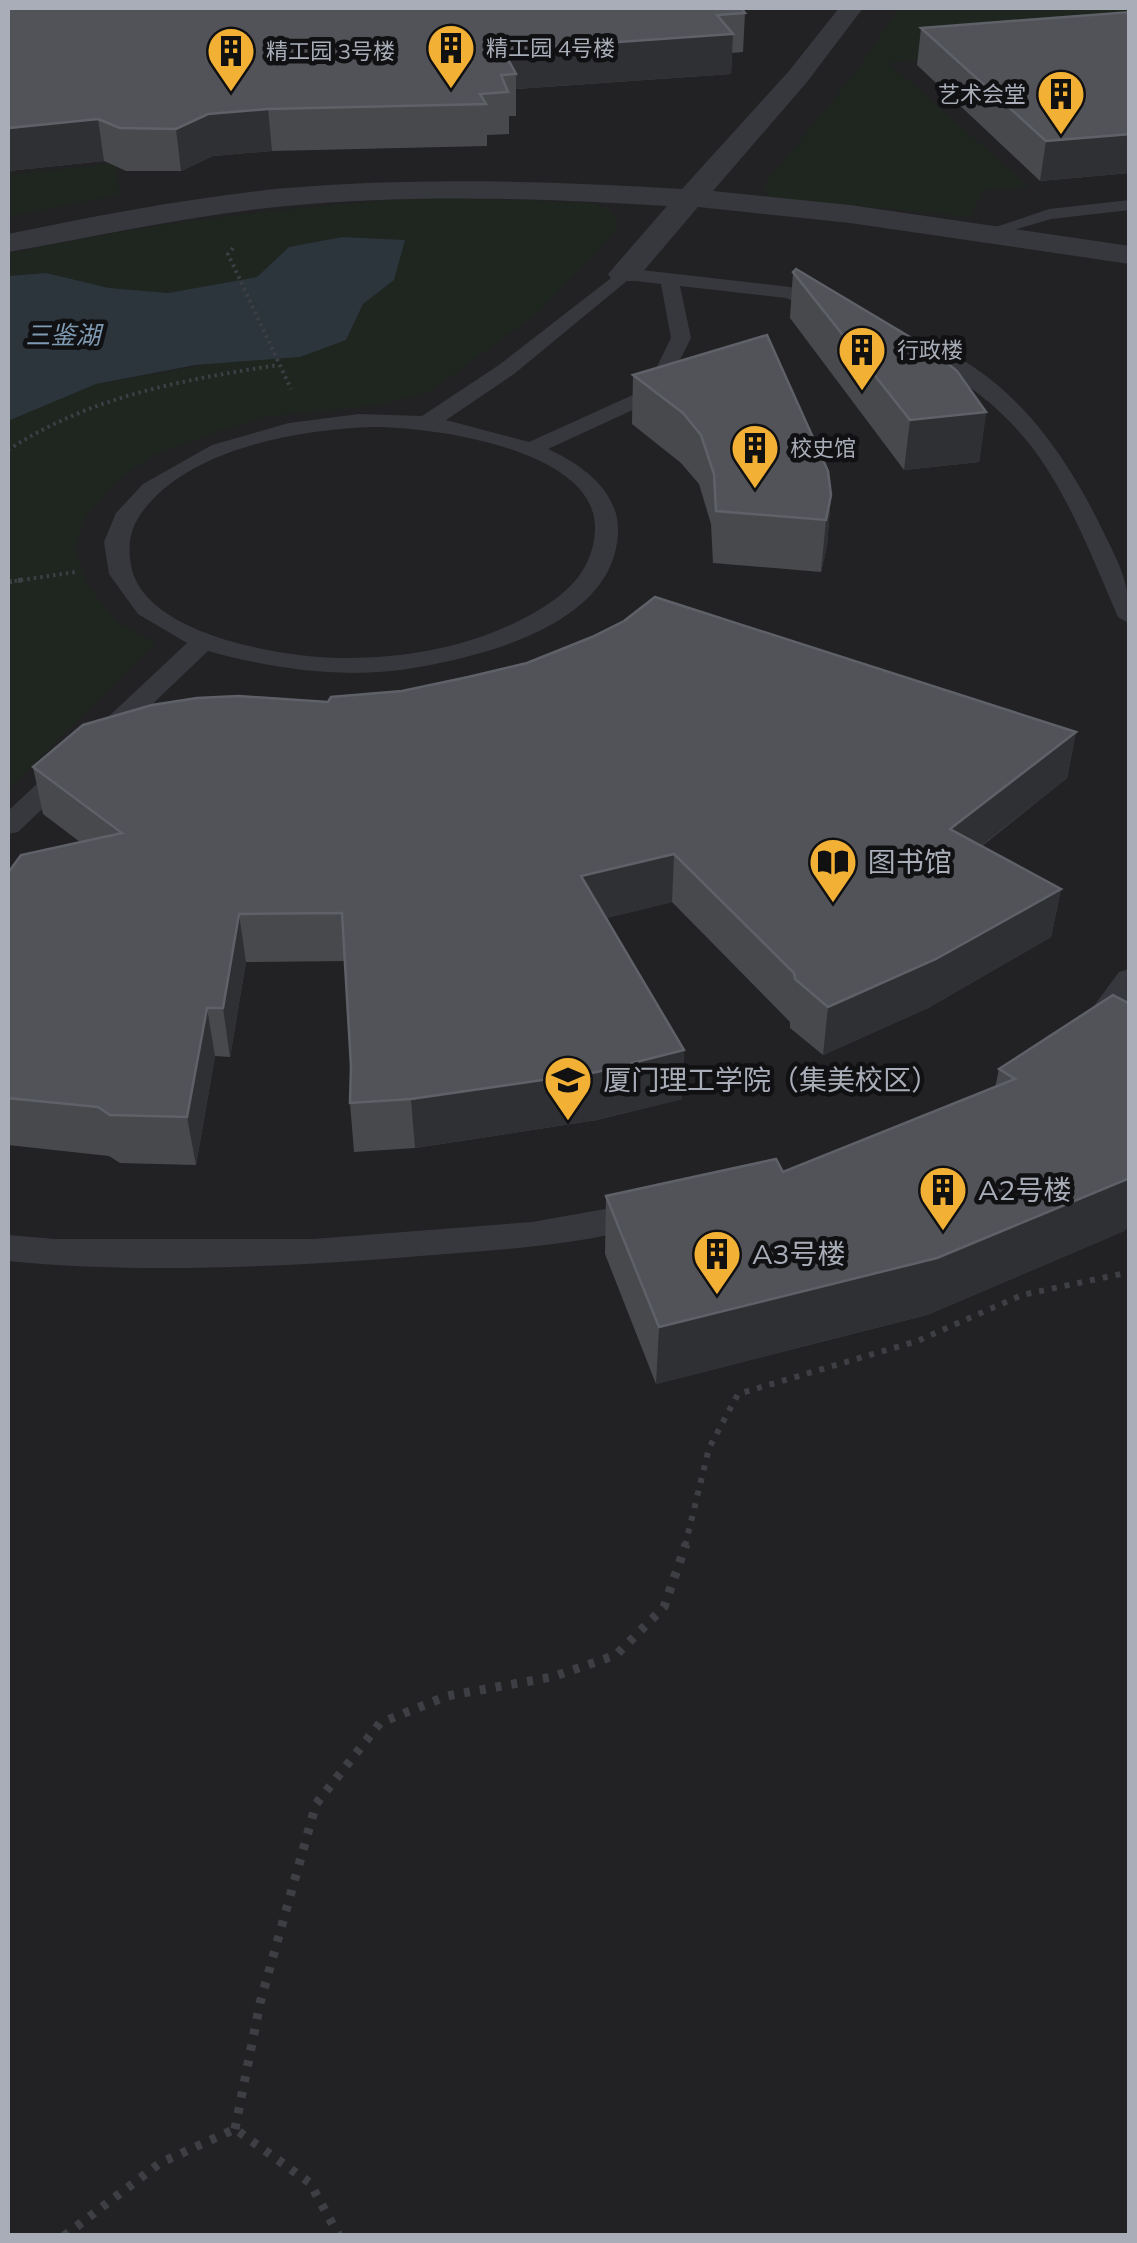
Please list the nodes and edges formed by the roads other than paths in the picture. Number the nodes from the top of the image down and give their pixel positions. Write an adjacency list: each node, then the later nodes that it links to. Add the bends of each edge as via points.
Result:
1 (851, 8): 3 (street, via 815,59)
2 (756, 172): 4 (street)
3 (687, 196): 4 (street); 8 (street, via 530,190 351,194 172,211); 11 (street)
4 (732, 200): 6 (street); 7 (street)
5 (1130, 205): 7 (lane, via 1049,214)
6 (712, 226)
7 (990, 232): 10 (street)
8 (8, 242)
9 (690, 252): 12 (street)
10 (1130, 255)
11 (624, 274): 12 (lane); 15 (lane)
12 (669, 278): 13 (lane, via 790,293); 16 (lane, via 681,338 654,393)
13 (852, 317)
14 (886, 333): 17 (lane, via 953,364 1022,418 1058,472)
15 (427, 423): 16 (lane); 18 (lane, via 310,425 255,437 194,459 140,496 124,518 116,565 128,590 151,613)
16 (531, 449): 18 (lane, via 572,471 605,514 602,562 559,609 480,645 378,663 272,659)
17 (1130, 617)
18 (204, 640): 19 (lane)
19 (8, 826)
20 (1130, 979): 21 (lane, via 1080,1047)
21 (1064, 1056)
22 (676, 1208): 23 (lane, via 532,1235 313,1252)
23 (8, 1248)

